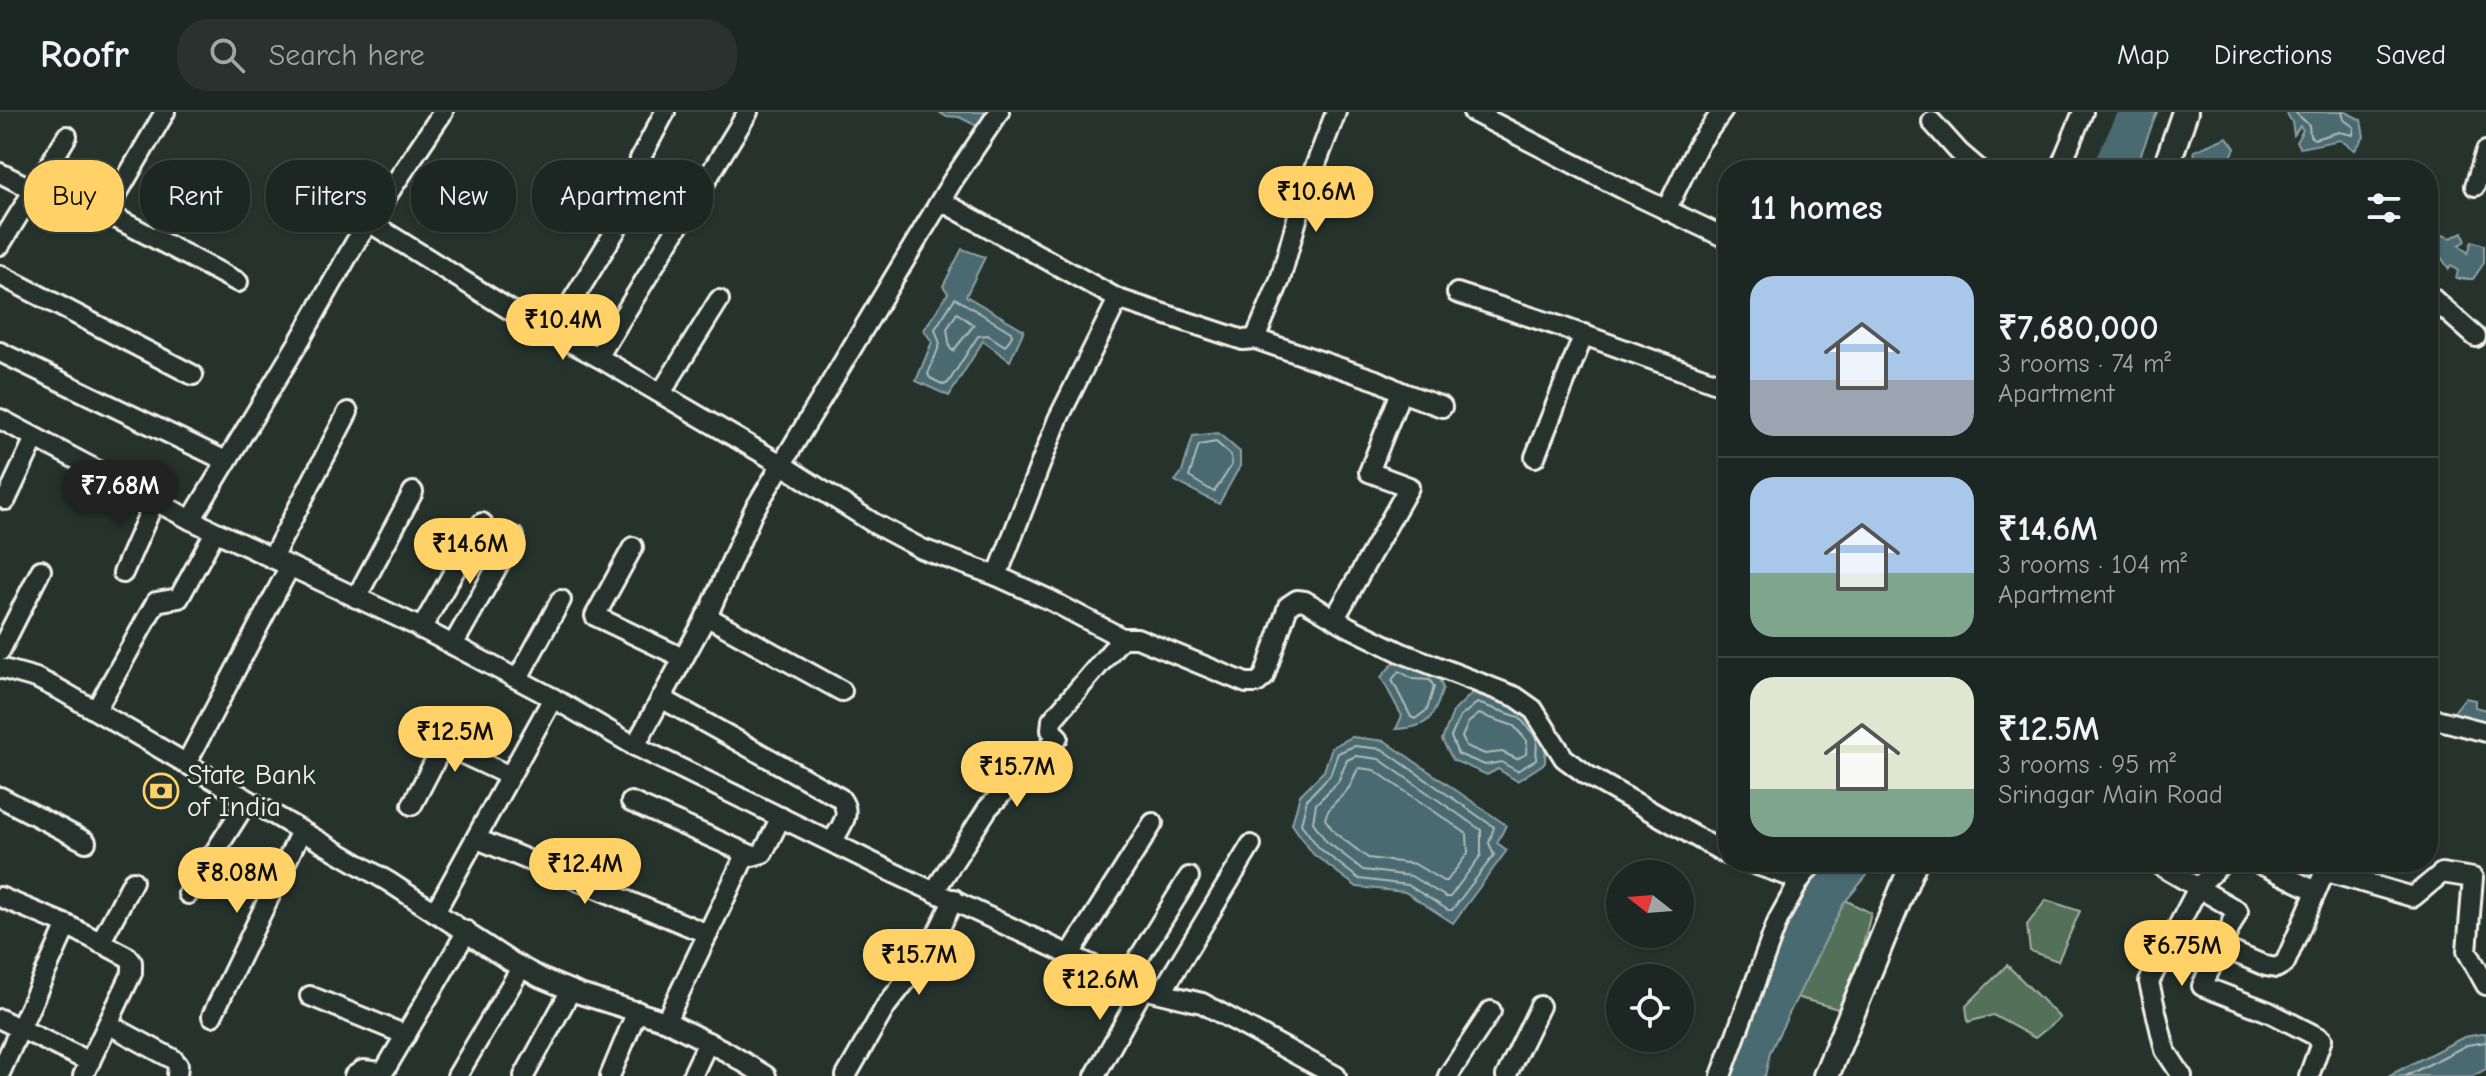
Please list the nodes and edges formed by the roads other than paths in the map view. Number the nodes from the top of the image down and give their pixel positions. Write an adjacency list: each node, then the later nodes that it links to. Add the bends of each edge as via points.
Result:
1 (165, 112): 19 (street)
2 (443, 112): 20 (street)
3 (665, 112): 37 (street, via 640,159 629,209)
4 (748, 112): 42 (street)
5 (999, 112): 23 (street)
6 (1336, 112): 40 (street)
7 (1473, 112): 25 (street)
8 (1722, 112): 25 (street, via 1698,145)
9 (2083, 112): 16 (street)
10 (2185, 112): 17 (main road)
11 (1932, 122): 15 (street)
12 (67, 136): 14 (street)
13 (2486, 151): 22 (street)
14 (52, 160)
15 (1968, 160)
16 (2063, 160)
17 (2168, 160)
18 (0, 173): 21 (street)
19 (124, 182)
20 (395, 183)
21 (24, 185)
22 (2475, 186)
23 (941, 201): 34 (street); 53 (street)
24 (24, 206): 30 (street)
25 (1666, 210): 29 (street)
26 (124, 222): 32 (street)
27 (363, 232): 52 (street)
28 (385, 232): 37 (street)
29 (1718, 234)
30 (0, 245)
31 (0, 275): 43 (street)
32 (238, 282)
33 (1457, 293): 38 (street)
34 (1118, 299): 40 (street, via 1243,340); 66 (street, via 1058,419)
35 (719, 300): 46 (street)
36 (2438, 306): 39 (street)
37 (553, 332): 42 (street)
38 (1584, 334): 44 (street); 51 (street)
39 (2476, 337)
40 (1255, 339): 45 (street)
41 (0, 352): 52 (street)
42 (598, 357): 46 (street)
43 (193, 375)
44 (1718, 383)
45 (1401, 392): 47 (street); 70 (street, via 1369,472 1409,487)
46 (661, 393): 53 (street)
47 (1442, 407)
48 (348, 412): 62 (street)
49 (0, 419): 50 (street)
50 (35, 438): 55 (street); 56 (street)
51 (1535, 457)
52 (226, 461): 57 (street)
53 (781, 464): 66 (street, via 922,549); 69 (street)
54 (413, 492): 67 (street)
55 (6, 500)
56 (155, 500): 57 (street); 65 (street)
57 (191, 520): 59 (street)
58 (482, 523): 71 (street)
59 (215, 532): 62 (street); 80 (street, via 179,598 156,602)
60 (514, 537): 73 (street)
61 (633, 547): 74 (street, via 595,616)
62 (272, 558): 63 (street)
63 (290, 566): 67 (street); 84 (street)
64 (41, 570): 75 (street)
65 (123, 573)
66 (997, 576): 72 (street)
67 (356, 598): 71 (street)
68 (561, 600): 76 (street)
69 (706, 616): 74 (street); 77 (street)
70 (1335, 618): 72 (street, via 1305,601 1288,606 1264,677 1257,683 1137,638); 97 (street, via 1402,653 1516,697 1533,709 1564,758)
71 (421, 629): 73 (street)
72 (1122, 638): 111 (street, via 1052,720 1051,730 1058,737 988,808)
73 (453, 645): 76 (street)
74 (683, 658): 79 (street)
75 (1, 667): 80 (street, via 36,678)
76 (518, 678): 78 (street)
77 (842, 691)
78 (553, 698): 83 (street); 85 (street)
79 (661, 698): 83 (street); 95 (street, via 840,798 847,814)
80 (96, 710): 84 (street)
81 (2438, 720): 82 (street)
82 (2486, 732)
83 (635, 746): 90 (street)
84 (186, 764): 87 (street)
85 (510, 776): 89 (street, via 444,749); 93 (street)
86 (0, 797): 94 (street)
87 (248, 800): 92 (street); 113 (street)
88 (631, 802): 98 (street)
89 (412, 805)
90 (781, 817): 95 (street); 98 (street, via 763,853)
91 (1153, 823): 122 (street)
92 (301, 831): 116 (street); 133 (street)
93 (477, 839): 116 (street); 119 (street)
94 (86, 842)
95 (832, 842): 111 (street)
96 (1251, 845): 128 (street)
97 (1718, 849)
98 (746, 854): 119 (street)
99 (1777, 872): 108 (street)
100 (1806, 872): 108 (street)
101 (1910, 872): 142 (main road)
102 (2181, 872): 110 (street)
103 (2213, 872): 110 (street)
104 (2277, 872): 112 (street)
105 (2324, 872): 112 (street)
106 (2343, 872): 125 (street, via 2413,897 2442,873 2473,878 2467,951)
107 (1189, 877): 124 (street)
108 (1800, 880): 155 (street, via 1778,920)
109 (133, 881): 120 (street)
110 (2199, 886): 121 (street, via 2238,911); 156 (street, via 2149,982 2165,1050)
111 (935, 890): 115 (street)
112 (2316, 891): 121 (street, via 2285,963 2266,966)
113 (188, 894)
114 (0, 897): 117 (street)
115 (954, 899): 122 (street); 150 (street, via 926,956 891,998)
116 (435, 912): 118 (street)
117 (67, 925): 120 (street); 137 (street)
118 (467, 931): 123 (street); 138 (street)
119 (708, 934): 135 (street)
120 (100, 943): 136 (street, via 132,962)
121 (2221, 947): 157 (street, via 2202,986 2322,1039)
122 (1070, 954): 124 (street)
123 (521, 968): 127 (street); 145 (street)
124 (1125, 980): 126 (street)
125 (2486, 985)
126 (1143, 989): 128 (street); 151 (street)
127 (571, 990): 131 (street); 146 (street)
128 (1162, 992): 152 (street, via 1202,1003)
129 (310, 996): 138 (street)
130 (1540, 1006): 154 (street)
131 (637, 1011): 135 (street); 147 (street)
132 (1491, 1011): 153 (street)
133 (212, 1016)
134 (0, 1019): 137 (street)
135 (666, 1021): 139 (street)
136 (108, 1024): 141 (street); 143 (street, via 173,1059)
137 (20, 1027): 140 (street); 141 (street)
138 (406, 1035): 144 (street, via 382,1072 363,1070)
139 (708, 1042): 148 (street); 149 (street)
140 (1, 1067)
141 (87, 1069)
142 (1830, 1074)
143 (177, 1076)
144 (354, 1076)
145 (457, 1076)
146 (524, 1076)
147 (610, 1076)
148 (692, 1076)
149 (766, 1076)
150 (846, 1076)
151 (1095, 1076)
152 (1336, 1076)
153 (1448, 1076)
154 (1506, 1076)
155 (1721, 1076)
156 (2182, 1076)
157 (2309, 1076)

